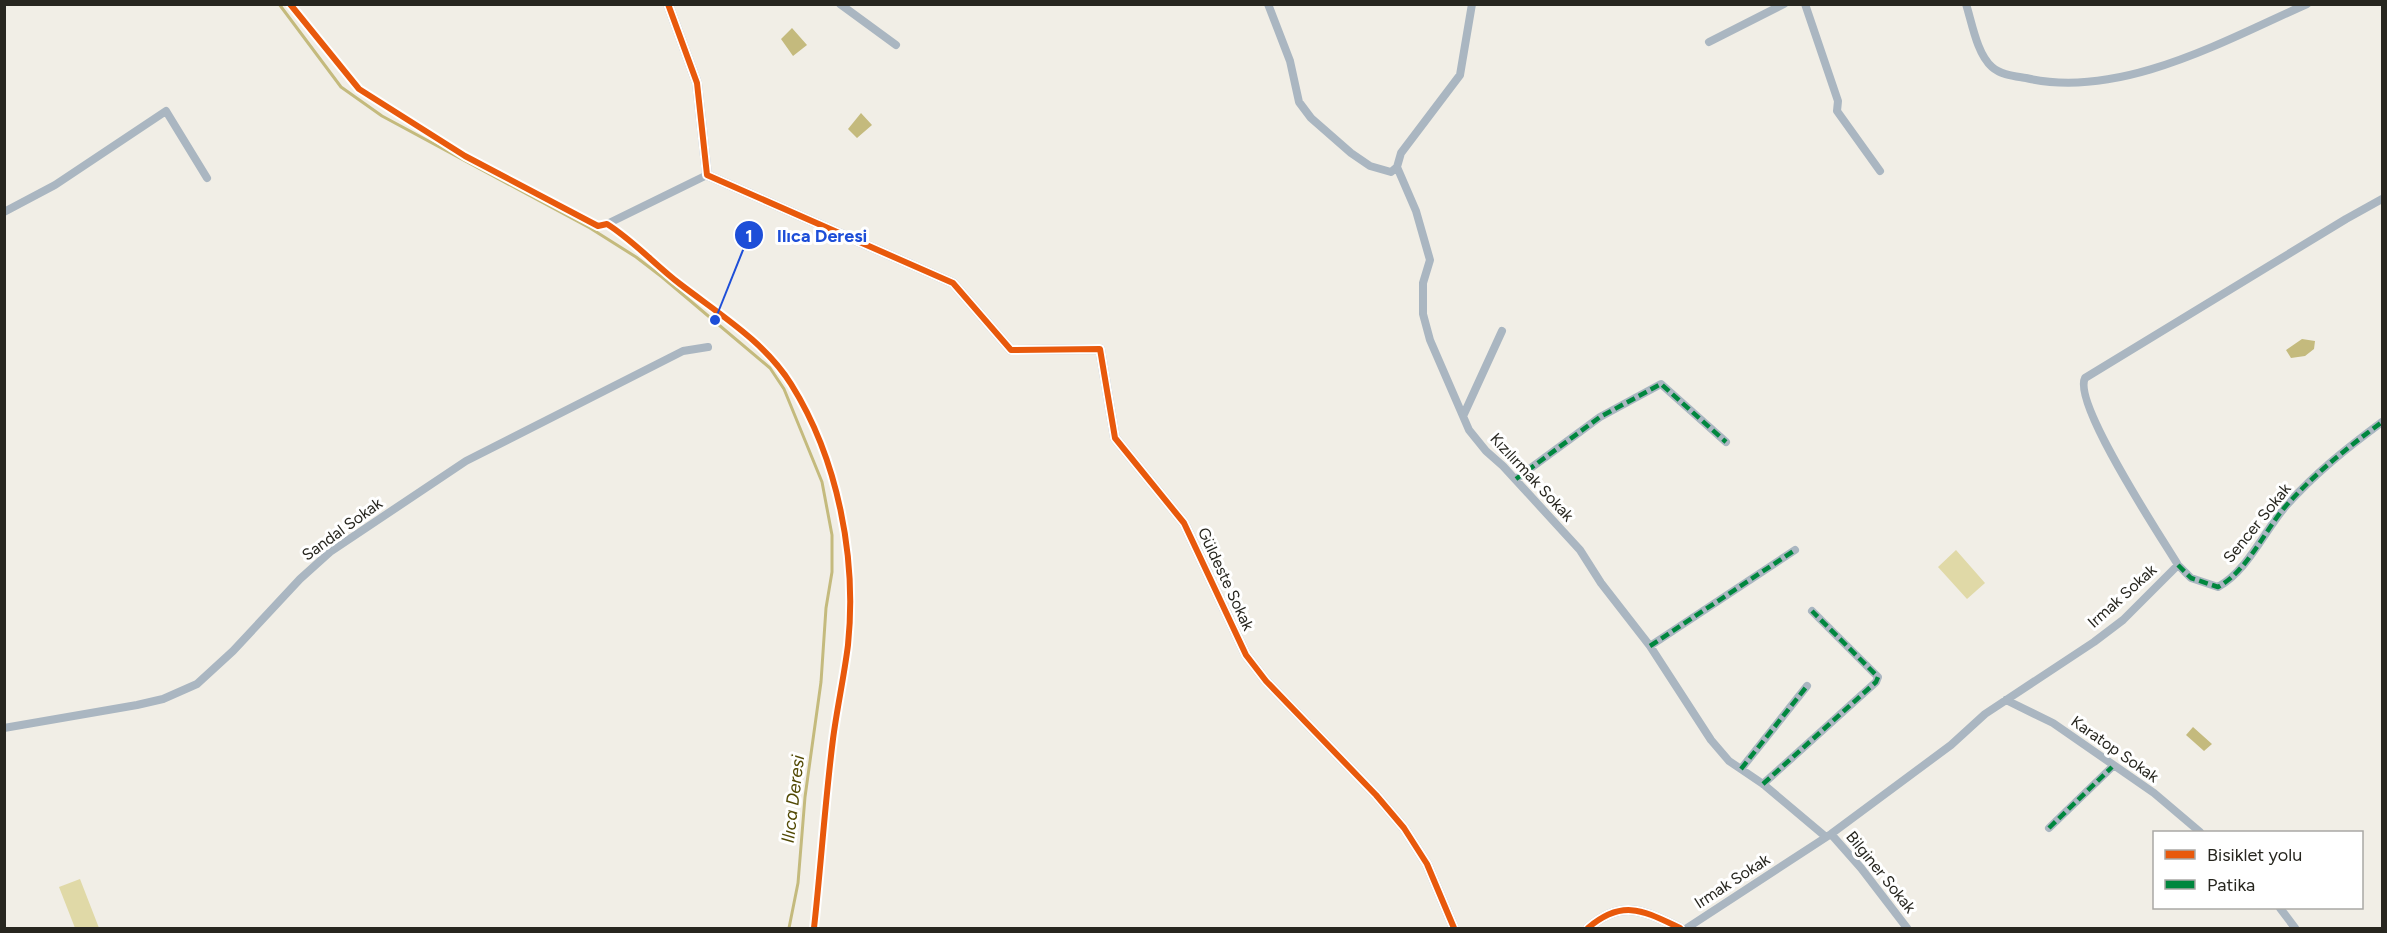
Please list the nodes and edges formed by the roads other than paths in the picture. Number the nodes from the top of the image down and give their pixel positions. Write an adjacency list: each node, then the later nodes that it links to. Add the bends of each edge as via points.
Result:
1 (291, 4): 18 (street, via 359,89 465,156 598,226)
2 (668, 4): 14 (street, via 697,83)
3 (840, 4): 11 (street)
4 (1268, 4): 12 (street, via 1290,60 1299,102 1311,118 1370,166 1391,172)
5 (1472, 4): 12 (street, via 1460,75 1401,153)
6 (1784, 4): 10 (street)
7 (1805, 4): 13 (street, via 1838,102 1837,111)
8 (1966, 4): 9 (street, via 1989,65 2010,75 2060,82 2138,74 2231,39)
9 (2307, 4)
10 (1709, 42)
11 (896, 45)
12 (1397, 167): 21 (street, Kızılırmak Sokak, via 1416,211 1430,260 1421,301 1430,340)
13 (1880, 171)
14 (707, 175): 18 (street); 40 (street, Güldeste Sokak, via 952,283 1011,350 1100,349 1115,438 1184,524 1246,655 1404,828 1427,864)
15 (207, 178): 17 (street, via 166,111 55,185)
16 (2382, 200): 26 (street, Irmak Sokak, via 2095,371 2083,382 2099,435)
17 (4, 212)
18 (607, 224): 39 (street, via 764,350 791,384 823,450 843,516 851,569 848,644 833,739)
19 (1502, 331): 21 (street)
20 (708, 346): 31 (street, Sandal Sokak, via 683,351 466,461 432,483 330,552 196,684 163,699 137,705)
21 (1464, 414): 24 (street, Kızılırmak Sokak, via 1469,430)
22 (2382, 422): 26 (street, Sencer Sokak, via 2340,453 2285,508 2231,580 2218,587 2191,578)
23 (1726, 442): 24 (street, via 1661,384 1600,417)
24 (1516, 479): 28 (street, Kızılırmak Sokak, via 1580,550)
25 (1795, 550): 28 (street)
26 (2178, 565): 30 (street, Irmak Sokak, via 2123,620)
27 (1812, 610): 34 (street, via 1878,677)
28 (1650, 645): 33 (street, Kızılırmak Sokak, via 1711,740)
29 (1807, 686): 33 (street)
30 (2006, 700): 32 (street, Karatop Sokak, via 2053,723); 37 (street, Irmak Sokak)
31 (4, 728)
32 (2112, 767): 35 (street); 36 (street, Karatop Sokak, via 2154,793)
33 (1741, 769): 34 (street, Kızılırmak Sokak)
34 (1763, 784): 37 (street, Kızılırmak Sokak)
35 (2049, 828)
36 (2199, 831)
37 (1829, 836): 43 (street, Irmak Sokak); 44 (street, Bilginer Sokak, via 1861,868)
38 (2281, 909): 45 (street)
39 (813, 928)
40 (1454, 928)
41 (1588, 928): 42 (street, via 1627,909 1639,909)
42 (1680, 928)
43 (1687, 928)
44 (1907, 928)
45 (2295, 928)

